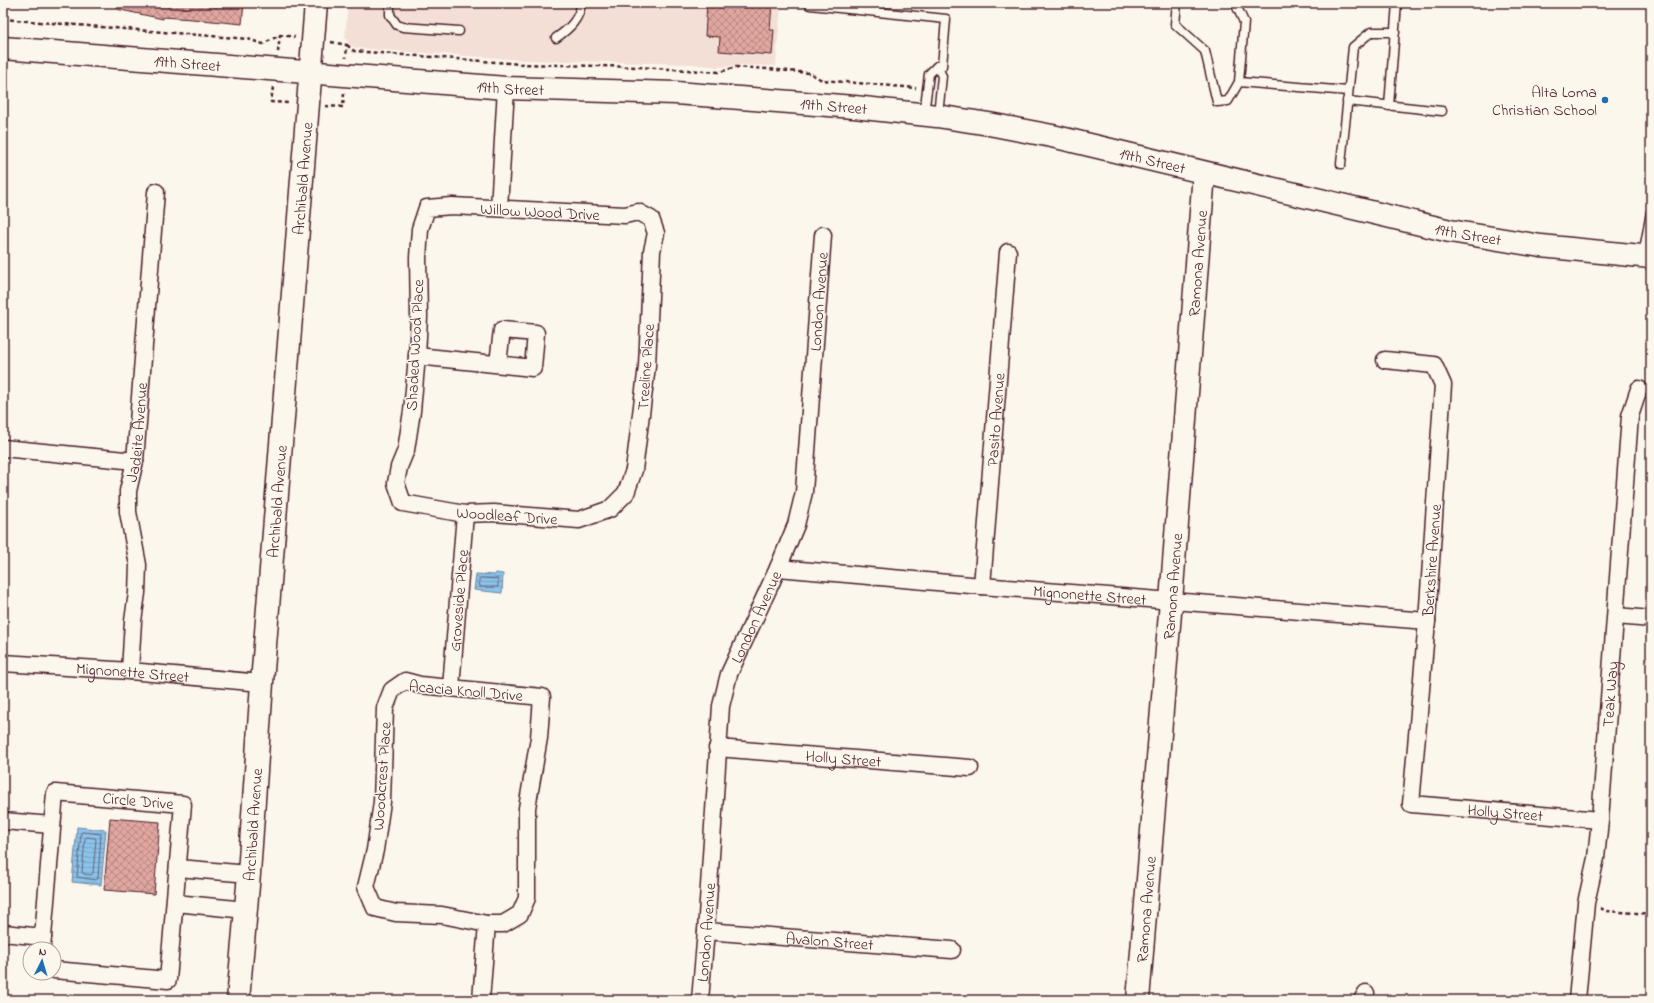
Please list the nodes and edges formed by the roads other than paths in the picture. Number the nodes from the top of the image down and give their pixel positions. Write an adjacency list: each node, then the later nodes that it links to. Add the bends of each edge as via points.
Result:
1 (316, 3): 13 (main road, Archibald Avenue)
2 (581, 3): 10 (lane, via 575,21)
3 (810, 3): 12 (lane, via 946,19)
4 (1177, 3): 14 (lane, via 1175,24 1205,51 1216,101 1228,101)
5 (1235, 3): 14 (lane, via 1244,22)
6 (1397, 3): 9 (lane)
7 (390, 7): 8 (lane, via 390,15 397,25)
8 (459, 32)
9 (1395, 32): 16 (lane, via 1371,32 1353,47); 18 (lane)
10 (556, 38)
11 (3, 48): 13 (main road, 19th Street)
12 (942, 66)
13 (310, 72): 15 (main road, 19th Street); 48 (main road, Archibald Avenue)
14 (1239, 82): 16 (lane)
15 (506, 88): 20 (main road, 19th Street, via 686,94); 25 (street)
16 (1348, 91): 17 (lane)
17 (1347, 101): 18 (lane); 21 (lane)
18 (1389, 106): 19 (lane)
19 (1442, 111)
20 (931, 115): 20 (lane, via 942,76 938,66 929,74); 22 (main road, 19th Street, via 1052,136)
21 (1342, 164)
22 (1204, 173): 30 (main road, 19th Street, via 1450,231 1541,246); 42 (main road, Ramona Avenue)
23 (156, 192): 36 (street, Jadeite Avenue)
24 (427, 208): 25 (street, Willow Wood Drive); 31 (street, Shaded Wood Place, via 420,229 418,258)
25 (499, 208): 27 (street, Willow Wood Drive, via 625,215 638,212)
26 (1651, 212): 30 (lane)
27 (651, 218): 38 (street, Treeline Place, via 656,232 652,251 647,366 638,444 634,470 626,493)
28 (823, 235): 40 (street, London Avenue, via 804,492 796,525)
29 (1008, 252): 41 (street, Pasito Avenue)
30 (1647, 256)
31 (417, 356): 33 (street); 37 (street, Shaded Wood Place, via 406,450 396,483)
32 (1385, 360): 45 (street, Berkshire Avenue, via 1434,365 1443,385)
33 (498, 363)
34 (1639, 389): 43 (street, Teak Way, via 1630,416)
35 (3, 448): 36 (street)
36 (135, 461): 47 (street, Jadeite Avenue, via 128,491 128,512 138,565)
37 (403, 503): 39 (street, Woodleaf Drive)
38 (610, 509): 39 (street, Woodleaf Drive, via 579,520 494,513)
39 (465, 514): 49 (street, Groveside Place)
40 (778, 568): 41 (street, Mignonette Street); 51 (street, London Avenue, via 729,674 721,706)
41 (982, 586): 42 (street, Mignonette Street)
42 (1171, 601): 45 (street, Mignonette Street); 71 (main road, Ramona Avenue)
43 (1616, 616): 44 (street); 54 (street, Teak Way)
44 (1651, 619)
45 (1427, 621): 53 (street, Berkshire Avenue)
46 (3, 663): 47 (street, Mignonette Street)
47 (130, 671): 48 (street, Mignonette Street)
48 (262, 683): 58 (main road, Archibald Avenue)
49 (452, 687): 50 (street, Acacia Knoll Drive, via 420,685 405,681); 61 (street, Acacia Knoll Drive, via 542,697 539,738 527,808 527,898 520,914 503,924)
50 (392, 690): 61 (street, Woodcrest Place, via 385,708 382,802 375,850 366,887 375,908 396,913 442,915)
51 (717, 748): 52 (street, Holly Street); 62 (street, London Avenue)
52 (970, 768)
53 (1411, 804): 54 (street, Holly Street)
54 (1600, 820): 72 (street, Teak Way, via 1596,858 1586,903)
55 (3, 821): 56 (street)
56 (52, 825): 57 (street, Circle Drive, via 55,793 183,804); 65 (street, Circle Drive)
57 (178, 868): 58 (street); 59 (street, Circle Drive)
58 (249, 874): 60 (main road, Archibald Avenue)
59 (175, 903): 60 (street); 67 (street, Circle Drive, via 168,980)
60 (246, 910): 68 (main road, Archibald Avenue)
61 (487, 924): 69 (street)
62 (706, 931): 66 (street, Avalon Street); 70 (street, London Avenue)
63 (3, 933): 64 (street)
64 (34, 941)
65 (42, 941)
66 (952, 950)
67 (62, 971)
68 (238, 1000)
69 (481, 1000)
70 (700, 1000)
71 (1138, 1000)
72 (1577, 1000)

